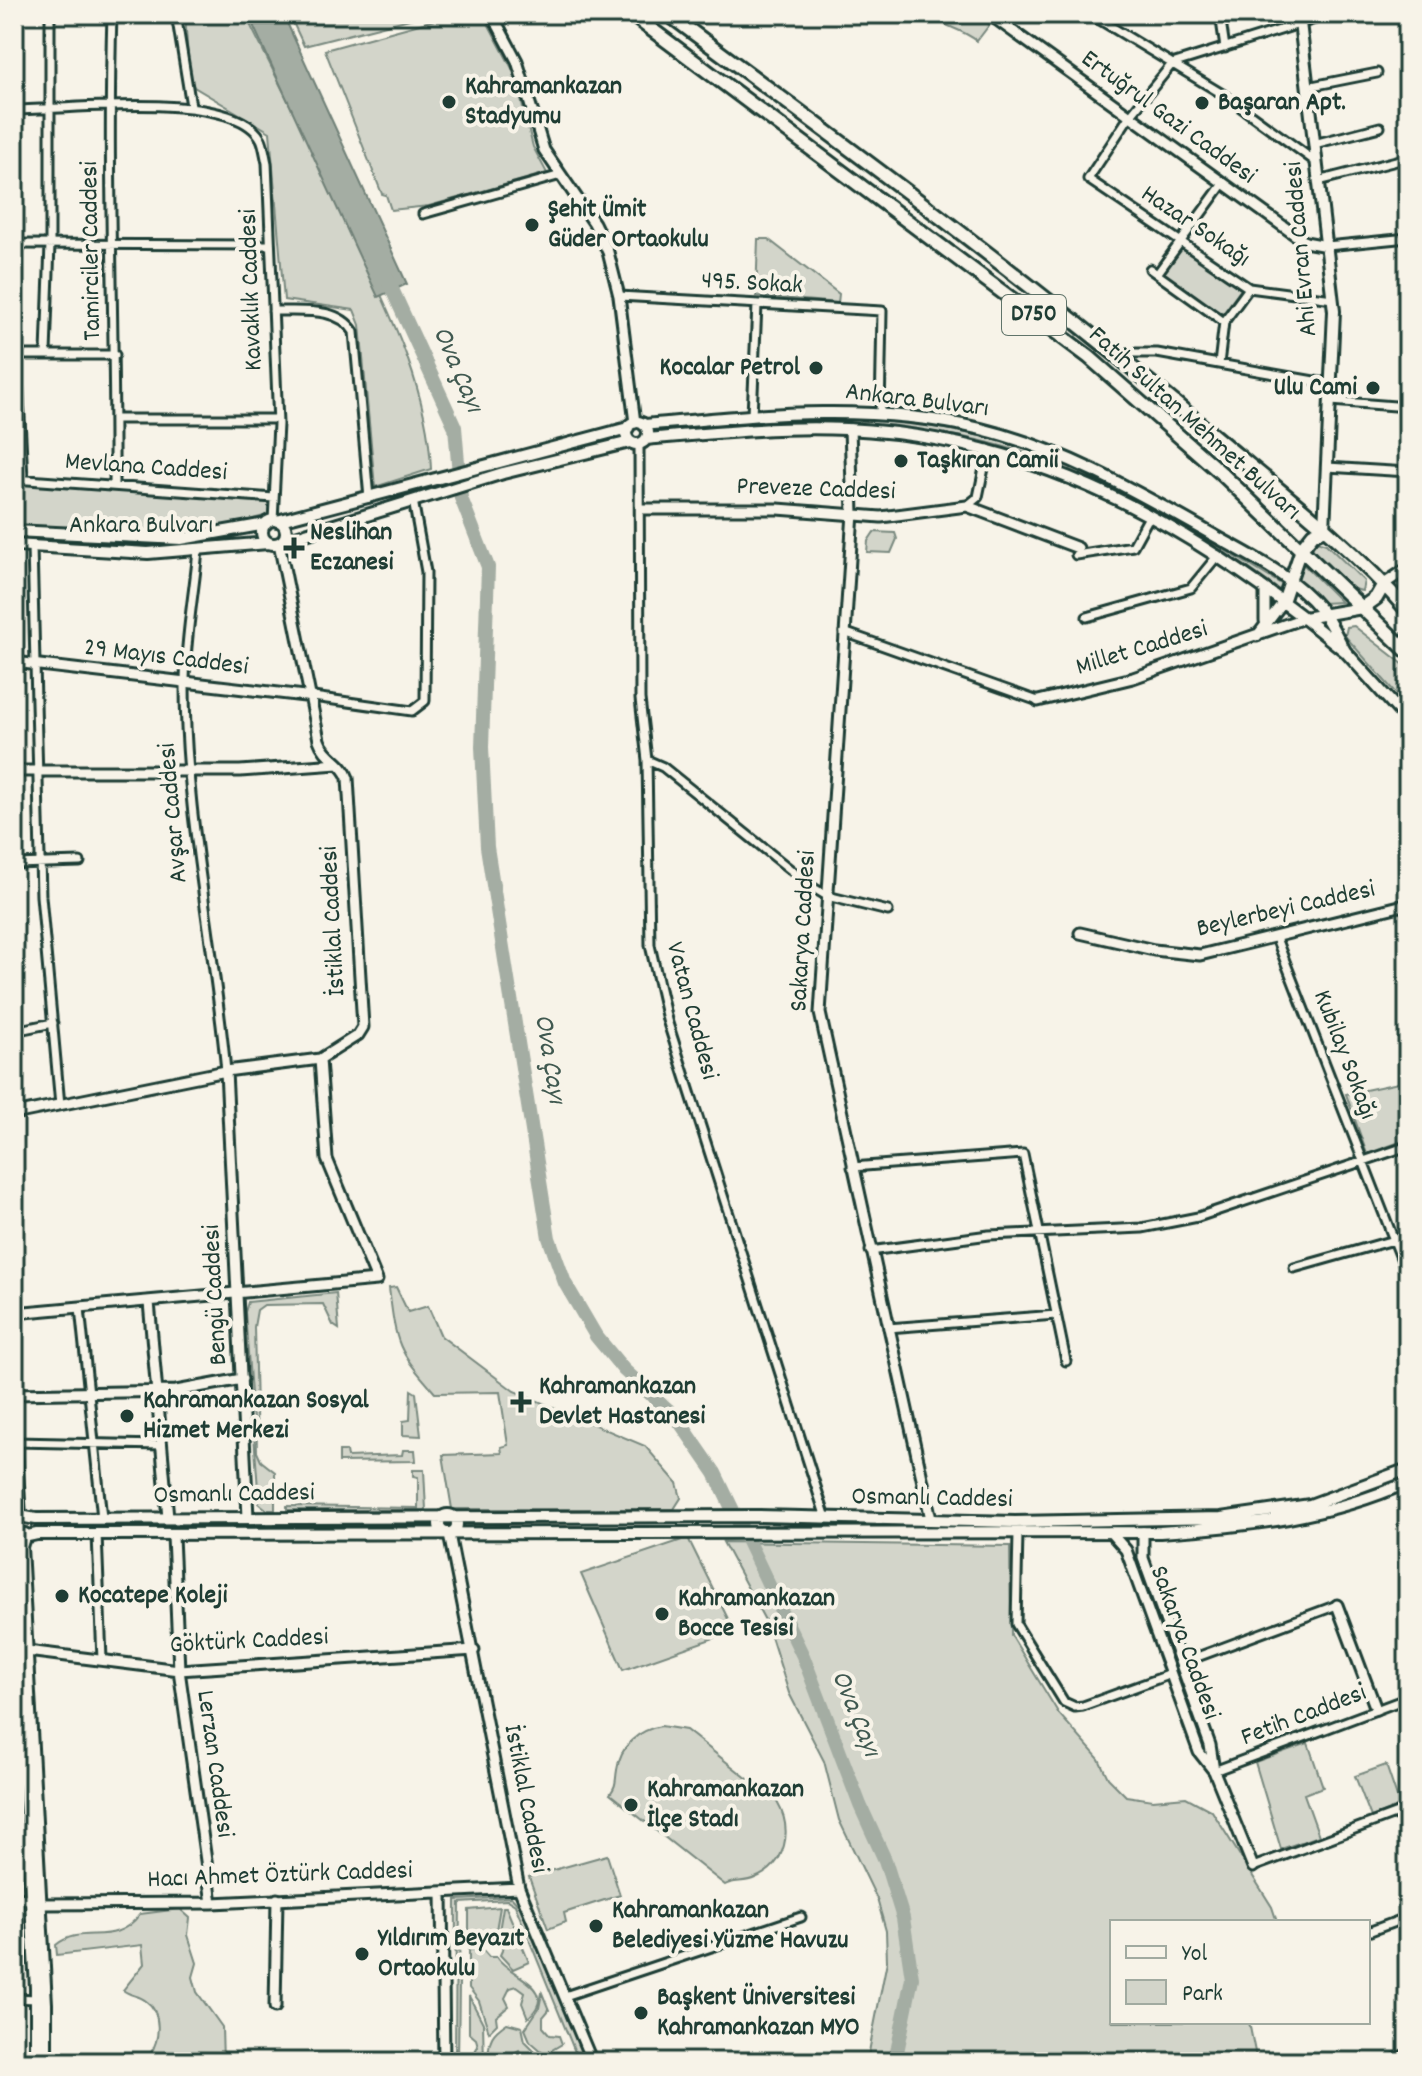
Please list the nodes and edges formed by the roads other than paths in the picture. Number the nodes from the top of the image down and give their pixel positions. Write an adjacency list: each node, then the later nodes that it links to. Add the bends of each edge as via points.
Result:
1 (50, 14): 20 (street)
2 (112, 14): 18 (street, Tamirciler Caddesi)
3 (176, 14): 17 (street)
4 (492, 14): 26 (street, via 517,61 538,138)
5 (631, 14): 78 (highway, Fatih Sultan Mehmet Bulvarı / D750, via 1089,357)
6 (668, 14): 44 (highway, Fatih Sultan Mehmet Bulvarı / D750)
7 (1090, 14): 11 (street)
8 (1220, 14): 13 (street)
9 (1331, 14): 12 (street)
10 (994, 15): 21 (street, Ertuğrul Gazi Caddesi)
11 (1101, 17): 14 (street)
12 (1300, 20): 13 (street); 16 (main road, Ahi Evran Caddesi)
13 (1225, 48): 14 (street)
14 (1172, 64): 21 (street); 25 (street)
15 (1377, 73): 16 (street)
16 (1307, 87): 23 (main road, Ahi Evran Caddesi)
17 (191, 106): 18 (street); 34 (street, Kavaklık Caddesi, via 224,113 261,139)
18 (109, 107): 20 (street); 36 (street, Tamirciler Caddesi)
19 (14, 110): 20 (street)
20 (50, 110): 33 (street)
21 (1129, 117): 28 (street, Ertuğrul Gazi Caddesi); 31 (street, Hazar Sokağı, via 1088,179)
22 (1380, 127): 23 (street)
23 (1314, 144): 25 (main road, Ahi Evran Caddesi)
24 (1408, 158): 27 (street)
25 (1316, 162): 27 (main road, Ahi Evran Caddesi)
26 (561, 175): 29 (street); 38 (street, via 603,239)
27 (1318, 181): 35 (main road, Ahi Evran Caddesi)
28 (1222, 185): 31 (street); 35 (street, Ertuğrul Gazi Caddesi, via 1305,242)
29 (423, 214)
30 (1408, 238): 35 (street)
31 (1181, 242): 37 (street, Hazar Sokağı); 42 (street, via 1154,272)
32 (14, 244): 33 (street)
33 (50, 244): 36 (street); 43 (street)
34 (270, 245): 36 (street); 41 (street, Kavaklık Caddesi)
35 (1327, 246): 39 (main road, Ahi Evran Caddesi)
36 (112, 247): 46 (street, Tamirciler Caddesi)
37 (1249, 288): 39 (street, Hazar Sokağı); 42 (street)
38 (619, 296): 40 (street, 495. Sokak); 56 (street)
39 (1333, 299): 48 (main road, Ahi Evran Caddesi)
40 (757, 305): 52 (street); 53 (street, 495. Sokak, via 882,311)
41 (273, 311): 55 (street, Kavaklık Caddesi); 66 (street, via 335,314 354,332)
42 (1224, 322): 47 (street)
43 (46, 353): 45 (street); 46 (street)
44 (1116, 353): 47 (street, via 1157,353); 73 (highway, Fatih Sultan Mehmet Bulvarı / D750)
45 (15, 355): 63 (street)
46 (115, 355): 54 (street, Tamirciler Caddesi)
47 (1219, 364): 48 (street)
48 (1331, 384): 49 (main road, Ahi Evran Caddesi)
49 (1331, 401): 50 (street); 61 (main road, Ahi Evran Caddesi)
50 (1408, 407)
51 (851, 413): 52 (main road, Ankara Bulvarı); 53 (main road, Ankara Bulvarı); 57 (main road)
52 (752, 415): 56 (main road, Ankara Bulvarı); 58 (main road)
53 (880, 415): 83 (main road, Ankara Bulvarı, via 966,426 1037,447 1152,501)
54 (114, 419): 55 (street); 64 (street, Tamirciler Caddesi)
55 (277, 419): 65 (street, Kavaklık Caddesi)
56 (636, 425): 59 (main road); 59 (main road); 66 (main road, Ankara Bulvarı)
57 (850, 429): 58 (main road, Ankara Bulvarı); 60 (main road, Ankara Bulvarı); 70 (street, Sakarya Caddesi)
58 (751, 431): 59 (main road, Ankara Bulvarı)
59 (638, 441): 67 (main road, Ankara Bulvarı); 69 (street, Vatan Caddesi)
60 (988, 449): 68 (street, via 978,497); 71 (main road, Ankara Bulvarı, via 1048,467)
61 (1327, 467): 62 (street); 73 (main road, Ahi Evran Caddesi)
62 (1408, 472)
63 (18, 479): 64 (street, Mevlana Caddesi)
64 (114, 486): 65 (street, Mevlana Caddesi)
65 (274, 498): 72 (street, Kavaklık Caddesi)
66 (369, 498): 72 (main road, Ankara Bulvarı)
67 (413, 500): 75 (main road, Ankara Bulvarı); 100 (street, via 426,572 425,701 418,709)
68 (967, 506): 70 (street, Preveze Caddesi, via 894,516); 80 (street, Preveze Caddesi)
69 (641, 509): 70 (street, Preveze Caddesi); 103 (street, Vatan Caddesi, via 640,699)
70 (853, 513): 93 (street, Sakarya Caddesi)
71 (1150, 515): 80 (street, via 1133,546); 81 (main road, Ankara Bulvarı)
72 (272, 522): 74 (main road, Ankara Bulvarı, via 181,539); 75 (main road, via 286,529); 75 (main road, via 262,534)
73 (1324, 529): 78 (highway); 84 (highway, Fatih Sultan Mehmet Bulvarı / D750)
74 (14, 531)
75 (277, 542): 79 (main road, Ankara Bulvarı); 100 (street, İstiklal Caddesi)
76 (14, 545): 77 (main road, Ankara Bulvarı)
77 (32, 547): 79 (main road, Ankara Bulvarı); 98 (street)
78 (1301, 549): 83 (main road); 87 (highway, Fatih Sultan Mehmet Bulvarı / D750)
79 (198, 550): 99 (street, Avşar Caddesi)
80 (1077, 552)
81 (1218, 555): 85 (main road, Ankara Bulvarı); 90 (street, via 1191,588)
82 (1408, 568): 84 (street)
83 (1292, 583): 86 (main road); 89 (main road, Ankara Bulvarı)
84 (1384, 584): 87 (highway); 88 (highway, Fatih Sultan Mehmet Bulvarı / D750)
85 (1265, 589): 86 (main road, Ankara Bulvarı); 92 (street)
86 (1283, 602): 91 (main road, Ankara Bulvarı); 92 (street)
87 (1362, 608): 89 (main road); 96 (highway, Fatih Sultan Mehmet Bulvarı / D750)
88 (1408, 611)
89 (1323, 612): 91 (main road); 95 (main road, Ankara Bulvarı)
90 (1087, 617)
91 (1304, 618): 94 (street, Millet Caddesi); 95 (main road, Ankara Bulvarı)
92 (1265, 626): 94 (street)
93 (844, 632): 101 (street); 111 (street, Sakarya Caddesi)
94 (1257, 636): 101 (street, Millet Caddesi, via 1133,678)
95 (1345, 651): 102 (main road, Ankara Bulvarı)
96 (1408, 652)
97 (14, 662): 98 (street, 29 Mayıs Caddesi)
98 (37, 665): 99 (street, 29 Mayıs Caddesi); 106 (street)
99 (185, 682): 100 (street, 29 Mayıs Caddesi); 107 (street, Avşar Caddesi)
100 (313, 697): 104 (street, İstiklal Caddesi, via 322,750)
101 (1038, 701)
102 (1408, 721)
103 (647, 760): 111 (street, via 663,767); 154 (street, Vatan Caddesi, via 647,883 657,982)
104 (338, 764): 107 (street); 118 (street, İstiklal Caddesi, via 348,778 363,1027)
105 (14, 771): 106 (street)
106 (40, 771): 107 (street); 110 (street)
107 (190, 772): 119 (street, Avşar Caddesi)
108 (80, 862): 110 (street)
109 (14, 864): 110 (street)
110 (40, 864): 116 (street)
111 (827, 896): 113 (street); 124 (street, Sakarya Caddesi, via 821,1024)
112 (1408, 904): 115 (street, Beylerbeyi Caddesi)
113 (888, 911)
114 (1080, 933): 115 (street, Beylerbeyi Caddesi, via 1189,955)
115 (1276, 938): 123 (street, Kubilay Sokağı)
116 (53, 1023): 117 (street); 120 (street)
117 (14, 1031)
118 (320, 1059): 119 (street); 131 (street, via 327,1159 377,1280)
119 (226, 1071): 120 (street); 131 (street, Bengü Caddesi)
120 (60, 1105): 121 (street)
121 (14, 1114)
122 (1408, 1146): 123 (street)
123 (1364, 1162): 125 (street, via 1198,1217 1142,1228); 127 (street, Kubilay Sokağı)
124 (852, 1167): 125 (street, via 1023,1154); 128 (street, Sakarya Caddesi)
125 (1039, 1233): 128 (street); 135 (street)
126 (1408, 1236): 127 (street)
127 (1394, 1241): 129 (street); 130 (street, Kubilay Sokağı)
128 (870, 1251): 136 (street, Sakarya Caddesi)
129 (1294, 1268)
130 (1408, 1276)
131 (238, 1294): 132 (street); 138 (street, Bengü Caddesi)
132 (149, 1302): 133 (street); 139 (street)
133 (80, 1308): 134 (street); 141 (street)
134 (14, 1313)
135 (1056, 1315): 136 (street); 137 (street)
136 (888, 1328): 153 (street, Sakarya Caddesi)
137 (1066, 1361)
138 (242, 1379): 139 (street); 150 (street, Bengü Caddesi)
139 (157, 1392): 141 (street); 145 (street)
140 (14, 1394): 141 (street)
141 (88, 1394): 144 (street)
142 (14, 1426): 143 (main road)
143 (15, 1442): 144 (street); 149 (main road)
144 (94, 1444): 145 (street); 151 (street)
145 (162, 1445): 152 (street)
146 (1408, 1469): 153 (main road, Osmanlı Caddesi, via 1334,1498 1254,1515)
147 (1408, 1482): 156 (main road, Osmanlı Caddesi, via 1292,1520)
148 (449, 1515): 150 (main road, Osmanlı Caddesi); 154 (main road, Osmanlı Caddesi); 159 (main road, via 458,1524)
149 (17, 1516): 151 (main road, Osmanlı Caddesi); 161 (main road, via 27,1527)
150 (248, 1517): 152 (main road, Osmanlı Caddesi)
151 (102, 1518): 152 (main road, Osmanlı Caddesi)
152 (168, 1518)
153 (931, 1519): 154 (main road, Osmanlı Caddesi)
154 (827, 1520)
155 (1110, 1532): 156 (main road, Osmanlı Caddesi); 157 (main road, Osmanlı Caddesi); 169 (street, Sakarya Caddesi, via 1126,1550)
156 (1143, 1532): 167 (street, Sakarya Caddesi, via 1143,1558)
157 (1018, 1533): 159 (main road, Osmanlı Caddesi); 169 (street, via 1016,1624 1064,1702 1083,1706)
158 (97, 1534): 160 (main road, Osmanlı Caddesi); 161 (main road, Osmanlı Caddesi); 166 (street)
159 (449, 1534): 160 (main road, Osmanlı Caddesi); 165 (street, İstiklal Caddesi)
160 (173, 1536): 168 (street, Lerzan Caddesi)
161 (18, 1538): 164 (main road)
162 (1337, 1605): 167 (street); 171 (street)
163 (14, 1612): 164 (main road)
164 (19, 1649): 166 (street, Göktürk Caddesi); 172 (main road); 180 (main road)
165 (474, 1650): 168 (street, Göktürk Caddesi); 176 (street, İstiklal Caddesi)
166 (102, 1660): 168 (street, Göktürk Caddesi)
167 (1181, 1663): 173 (street, Sakarya Caddesi)
168 (179, 1670): 181 (street, Lerzan Caddesi)
169 (1171, 1674): 173 (street, Sakarya Caddesi, via 1199,1752)
170 (1408, 1698): 171 (street, Fetih Caddesi)
171 (1376, 1709): 173 (street, Fetih Caddesi)
172 (18, 1755): 180 (main road)
173 (1214, 1771): 175 (street, Sakarya Caddesi)
174 (1408, 1809): 175 (street)
175 (1253, 1867)
176 (519, 1888): 177 (street, Hacı Ahmet Öztürk Caddesi); 185 (street, İstiklal Caddesi)
177 (442, 1892): 179 (street, Hacı Ahmet Öztürk Caddesi); 192 (street)
178 (14, 1898): 180 (street, Hacı Ahmet Öztürk Caddesi)
179 (277, 1899): 181 (street, Hacı Ahmet Öztürk Caddesi); 188 (street)
180 (36, 1901): 181 (street, Hacı Ahmet Öztürk Caddesi); 187 (main road); 191 (main road)
181 (212, 1903)
182 (801, 1917): 185 (street)
183 (1408, 1917): 184 (street)
184 (1370, 1931)
185 (565, 1996): 193 (street, İstiklal Caddesi)
186 (14, 1998): 187 (street)
187 (36, 1999): 190 (main road)
188 (275, 2007)
189 (1408, 2053): 194 (street)
190 (36, 2062)
191 (46, 2062)
192 (444, 2062)
193 (592, 2062)
194 (1388, 2062)

